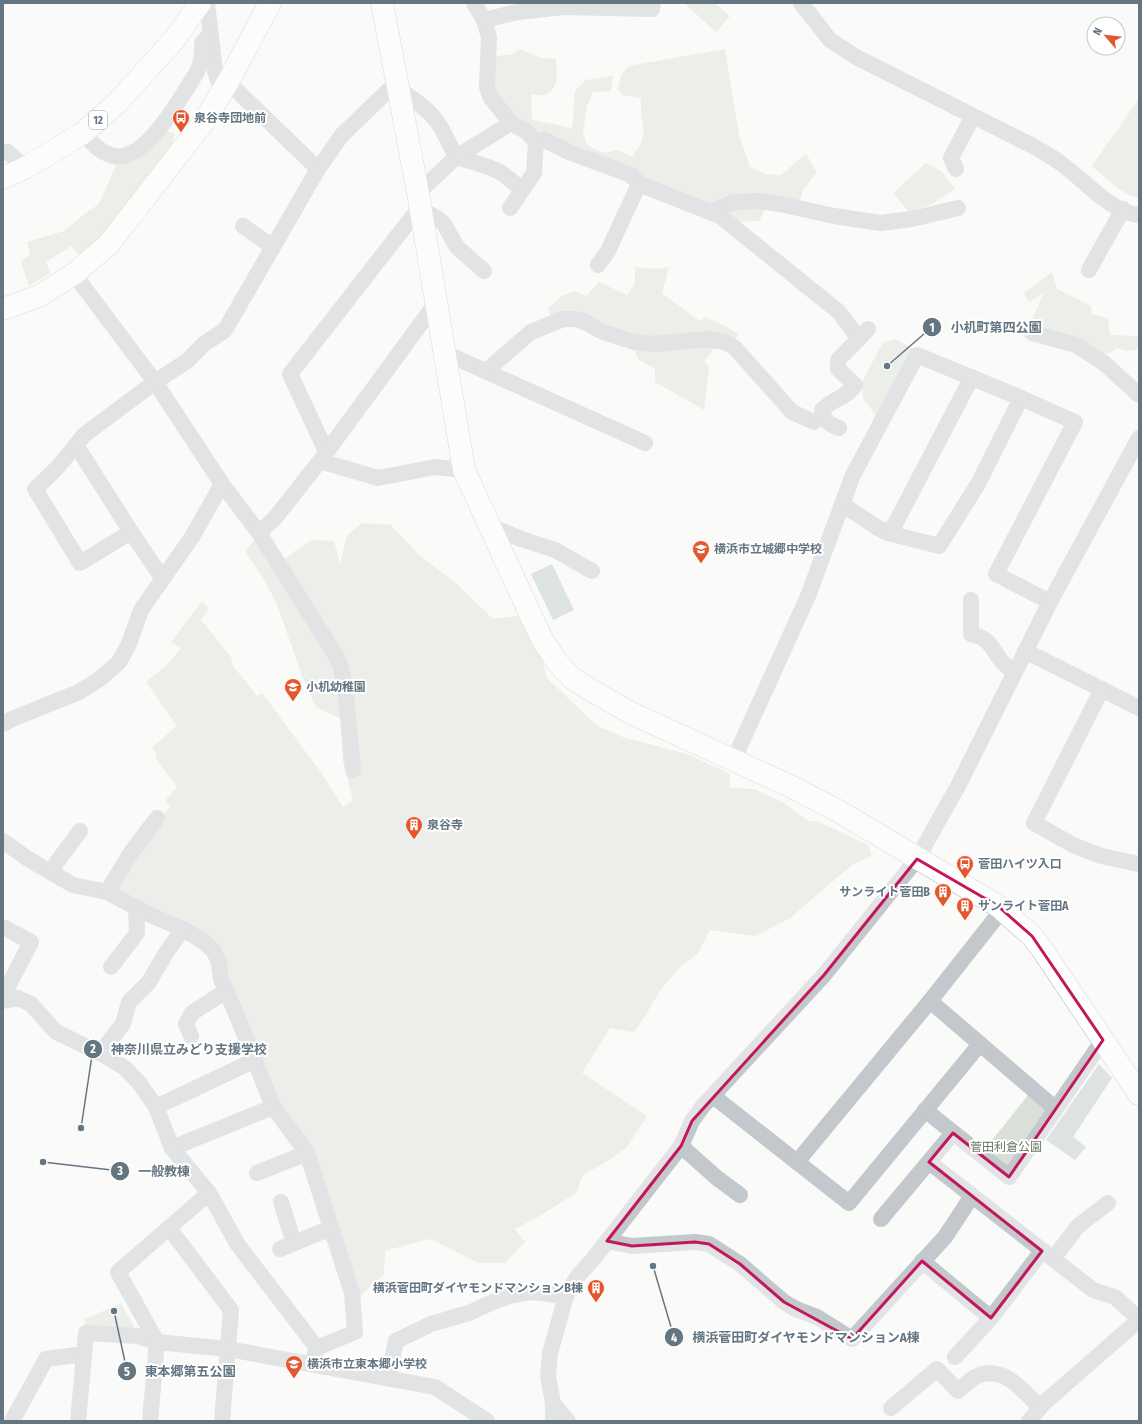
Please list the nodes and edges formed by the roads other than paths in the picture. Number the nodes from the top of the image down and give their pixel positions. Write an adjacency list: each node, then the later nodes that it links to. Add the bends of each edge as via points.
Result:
1 (200, 3): 14 (street, 12, via 174,40 116,104)
2 (207, 3): 9 (street)
3 (270, 3): 10 (street)
4 (382, 3): 11 (street)
5 (474, 3): 8 (street)
6 (653, 3): 8 (street, via 652,10 564,7 517,12)
7 (801, 3): 12 (street, via 830,40 856,57)
8 (484, 20): 13 (street, via 489,36 487,86 491,98)
9 (210, 34): 10 (street, via 214,71 218,81); 14 (street, via 202,43 202,57 197,72 163,123 137,150 126,155 114,156 104,152)
10 (226, 85): 19 (street); 35 (street, via 205,120 109,244)
11 (398, 86): 17 (street, via 434,118); 19 (street, via 342,135); 24 (street)
12 (973, 116): 20 (street, via 951,158); 27 (street, via 1060,162 1090,188)
13 (511, 123): 15 (street, via 527,132); 17 (street)
14 (82, 133): 18 (street, 12)
15 (536, 142): 22 (street, via 545,140 630,175); 23 (street, via 534,173)
16 (3, 152): 18 (street, via 8,152)
17 (456, 157): 23 (street, via 504,174); 24 (street)
18 (25, 168): 21 (street, 12)
19 (318, 169): 31 (street)
20 (956, 169)
21 (3, 178)
22 (639, 184): 28 (street); 32 (street, via 608,251)
23 (522, 190): 25 (street)
24 (419, 201): 34 (street, via 444,224 457,247); 36 (street); 50 (street, via 413,216 290,374)
25 (510, 208)
26 (958, 208): 28 (street, via 912,219 880,223 759,201 734,202)
27 (1123, 209): 29 (street); 33 (street)
28 (710, 212): 46 (street, via 720,216 863,334 838,360 837,366 855,385 850,393 822,410 827,423)
29 (1139, 215)
30 (243, 226): 31 (street)
31 (273, 247): 42 (street, via 225,330 204,344 187,361)
32 (598, 266)
33 (1089, 270)
34 (484, 272)
35 (74, 274): 37 (street, via 39,296); 42 (street)
36 (436, 303): 39 (street); 50 (street)
37 (3, 309)
38 (1032, 333): 43 (street, via 1076,345 1104,363)
39 (445, 353): 40 (street); 51 (street)
40 (486, 371): 45 (street, via 531,332 563,319 585,322 603,332 634,342 655,344 707,339 725,342 735,348 792,412); 48 (street)
41 (972, 377): 44 (street); 53 (street, via 917,355 853,475); 57 (street)
42 (155, 382): 49 (street, via 84,435); 52 (street)
43 (1139, 395)
44 (1021, 398): 57 (street, via 978,484 939,546); 61 (street, via 1075,422 996,574)
45 (814, 422)
46 (839, 428)
47 (1139, 438): 61 (street)
48 (645, 443)
49 (76, 445): 55 (street); 55 (street, via 35,489 80,563)
50 (323, 456): 51 (street, via 378,478 435,467); 56 (street, via 275,518)
51 (464, 470): 54 (street)
52 (222, 484): 56 (street); 59 (street, via 192,537)
53 (842, 504): 57 (street); 67 (street, via 808,596)
54 (490, 526): 58 (street, via 555,550); 67 (street, via 543,641 572,678 631,713)
55 (131, 532): 59 (street)
56 (259, 533): 68 (street, via 341,668)
57 (888, 533)
58 (592, 571)
59 (163, 579): 66 (street, via 141,610 129,644 119,662 79,692)
60 (971, 600): 63 (street, via 971,634 983,637 1005,665)
61 (1050, 602): 62 (street)
62 (1025, 651): 63 (street); 64 (street)
63 (1015, 672): 72 (street, via 958,786)
64 (1102, 689): 65 (street); 73 (street, via 1034,824 1073,846 1101,856)
65 (1139, 708)
66 (3, 724)
67 (734, 759): 72 (street, via 840,812)
68 (353, 770)
69 (157, 818): 75 (street, via 132,850)
70 (80, 831): 74 (street)
71 (3, 841): 74 (street)
72 (917, 859): 77 (street); 91 (street, via 824,975)
73 (1139, 864)
74 (51, 872): 75 (street, via 74,885)
75 (107, 892): 76 (street)
76 (136, 908): 79 (street); 80 (street, via 137,933)
77 (1002, 910): 84 (street); 86 (street, via 1032,936)
78 (3, 927): 82 (street, via 31,942)
79 (183, 930): 81 (street, via 213,950); 88 (street, via 149,982 129,1002 123,1024)
80 (111, 967)
81 (226, 990): 85 (street, via 192,1012 186,1024); 89 (street)
82 (3, 996)
83 (3, 1001): 88 (street, via 18,998 31,1004 56,1032)
84 (930, 1001): 87 (street); 100 (street)
85 (191, 1036)
86 (1103, 1040): 90 (street); 94 (street)
87 (980, 1044): 94 (street); 95 (street)
88 (100, 1053): 92 (street, via 125,1068)
89 (255, 1060): 92 (street); 93 (street)
90 (1139, 1094)
91 (713, 1096): 97 (street, via 692,1121); 100 (street)
92 (156, 1107): 98 (street)
93 (273, 1107): 98 (street); 99 (street)
94 (1056, 1109): 96 (street, via 1009,1177)
95 (925, 1110): 96 (street); 100 (street, via 849,1203)
96 (953, 1133): 101 (street)
97 (681, 1146): 104 (street); 111 (street)
98 (172, 1148): 103 (street)
99 (307, 1153): 102 (street); 110 (street)
100 (797, 1162)
101 (929, 1162): 105 (street); 108 (street)
102 (257, 1173)
103 (209, 1193): 109 (street); 118 (street, via 238,1245)
104 (740, 1195)
105 (972, 1196): 112 (street); 113 (street, via 945,1237)
106 (281, 1202): 110 (street, via 287,1246)
107 (1108, 1203): 112 (street, via 1078,1226)
108 (882, 1218)
109 (169, 1228): 117 (street, via 118,1272); 119 (street, via 231,1310)
110 (331, 1228): 118 (street, via 352,1293 355,1332)
111 (607, 1241): 113 (street, via 632,1246 695,1242 709,1244 740,1264 784,1302 852,1339); 114 (street, via 577,1277)
112 (1048, 1255): 115 (street); 116 (street, via 1093,1290 1115,1297)
113 (922, 1261): 115 (street)
114 (566, 1296): 123 (street, via 532,1292 512,1295 469,1313 431,1324 396,1341); 124 (street, via 550,1353 548,1376)
115 (991, 1318): 121 (street)
116 (1139, 1320): 127 (street, via 1044,1403)
117 (157, 1342): 119 (street); 120 (street, via 138,1336 86,1333); 130 (street)
118 (317, 1348): 122 (street)
119 (228, 1349): 122 (street); 131 (street)
120 (84, 1354): 128 (street, via 46,1359); 129 (street)
121 (955, 1358)
122 (312, 1364): 123 (street)
123 (388, 1378): 126 (street, via 435,1387)
124 (553, 1403): 133 (street); 134 (street)
125 (891, 1408): 127 (street, via 937,1369 958,1391 975,1377 986,1374 1003,1375 1019,1385)
126 (467, 1415): 132 (street)
127 (1035, 1416)
128 (12, 1421)
129 (78, 1421)
130 (150, 1421)
131 (222, 1421)
132 (487, 1421)
133 (553, 1421)
134 (568, 1421)

